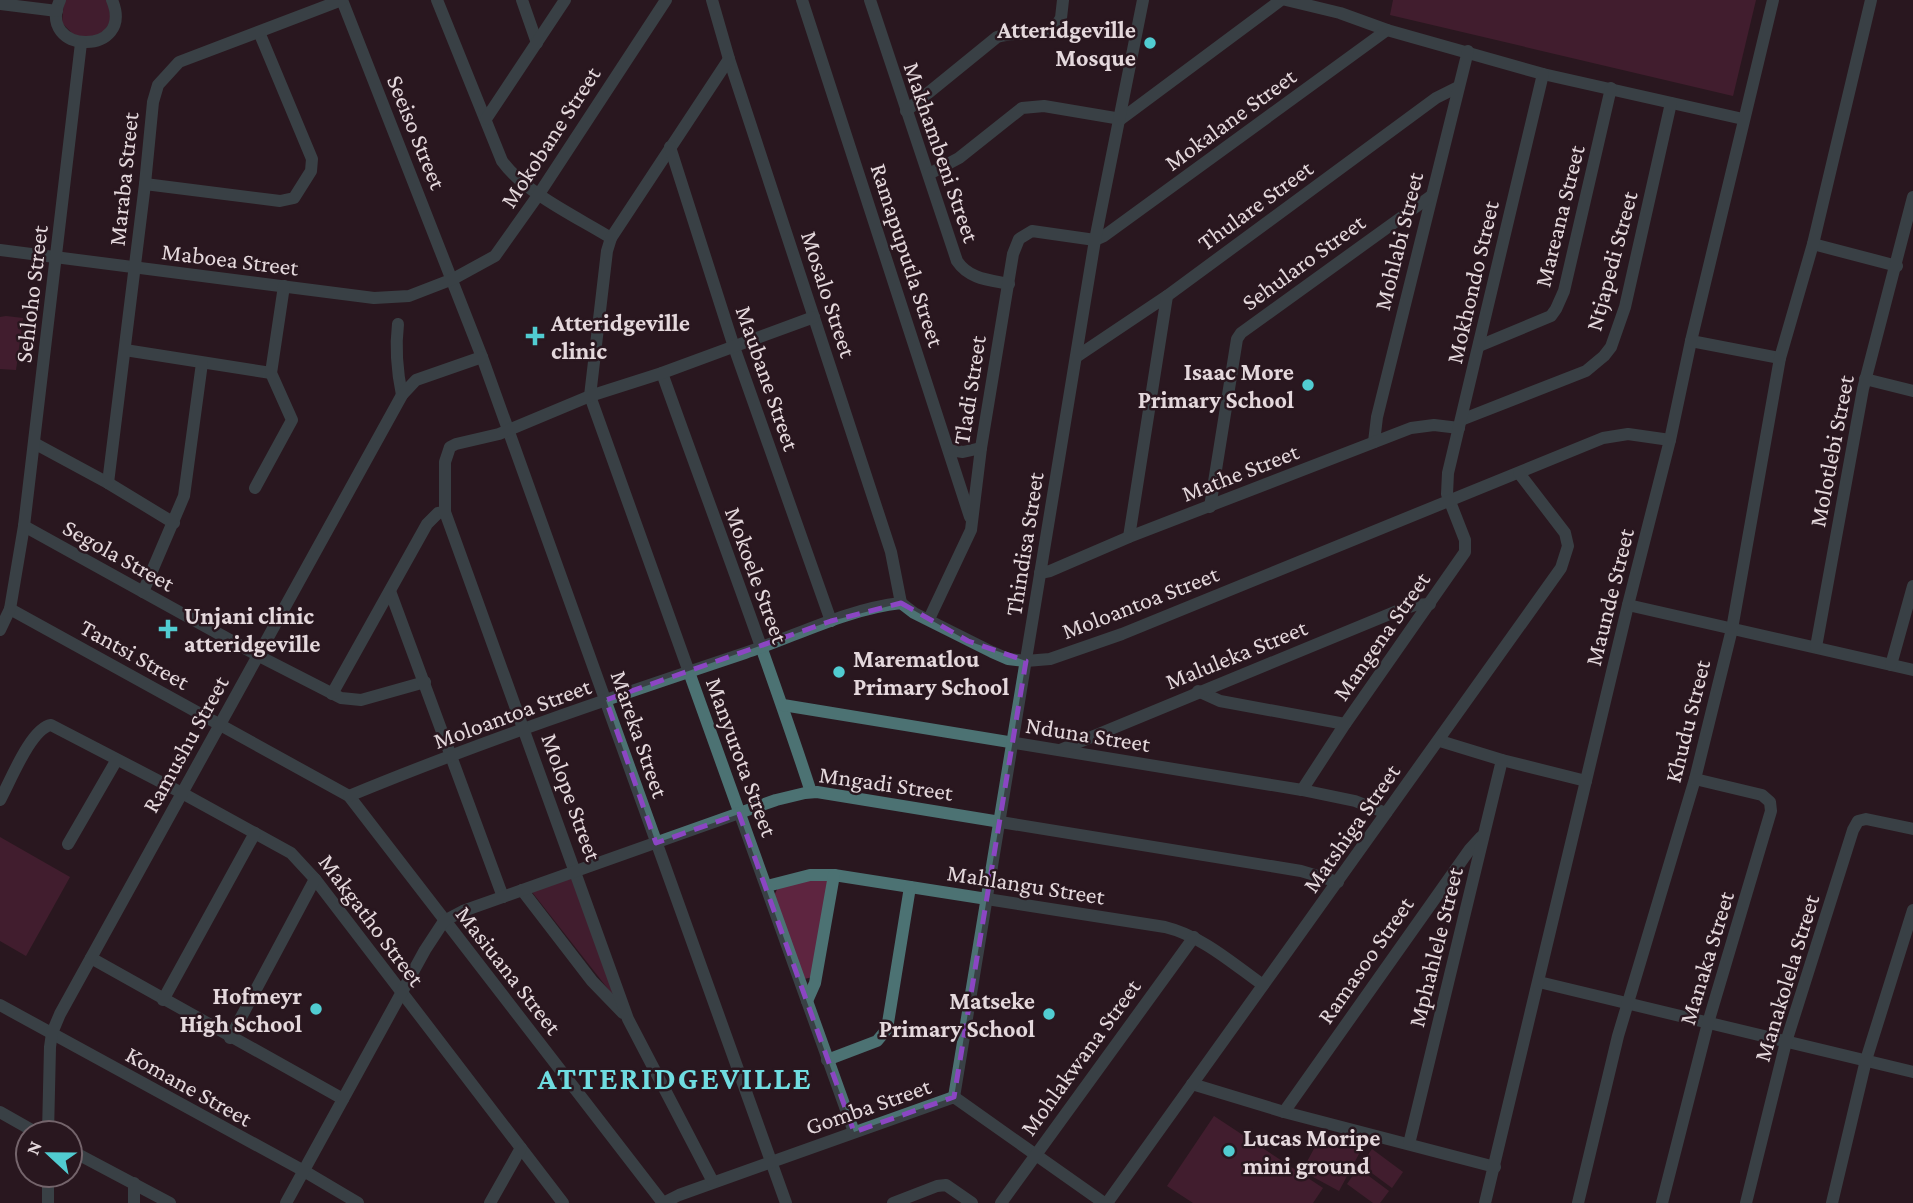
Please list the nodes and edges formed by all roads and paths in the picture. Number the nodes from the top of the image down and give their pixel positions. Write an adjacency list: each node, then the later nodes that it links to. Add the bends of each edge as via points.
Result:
1 (342, 0): 18 (street, Maraba Street); 44 (street, Seeiso Street)
2 (438, 0): 29 (street)
3 (522, 0): 20 (street)
4 (565, 0): 20 (street)
5 (666, 0): 34 (street, Mokobane Street)
6 (712, 0): 22 (street, Mosalo Street)
7 (803, 0): 70 (street, Ramapuputla Street)
8 (870, 0): 27 (street, Makhambeni Street)
9 (1063, 0): 27 (street, via 1054,29 997,37)
10 (1143, 0): 28 (street, Thindisa Street)
11 (1283, 0): 17 (street); 28 (street)
12 (1773, 0): 30 (street, Maunde Street)
13 (1871, 0): 39 (street, Khudu Street)
14 (114, 1): 19 (street, via 115,18 109,33)
15 (0, 4): 16 (street)
16 (58, 6): 19 (street, via 59,27)
17 (1387, 30): 21 (street); 38 (street, Mokalane Street)
18 (259, 32): 33 (street, Maraba Street, via 179,62 163,78 154,93); 33 (street, via 312,159 311,171 294,198 280,201)
19 (81, 43): 41 (street, Sehloho Street)
20 (537, 43): 29 (street)
21 (1468, 51): 23 (street); 24 (street, Mohlabi Street)
22 (729, 59): 31 (street); 48 (street, Mosalo Street)
23 (1543, 74): 25 (street); 52 (street, Mokhondo Street)
24 (1458, 87): 35 (street, Mohlabi Street); 47 (street, Thulare Street, via 1436,98)
25 (1611, 88): 26 (street); 52 (street, Mareana Street, via 1556,309 1543,321)
26 (1671, 103): 30 (street); 64 (street, Ntjapedi Street, via 1625,307 1611,347 1578,375)
27 (906, 111): 32 (street, Makhambeni Street)
28 (1121, 118): 32 (street, via 1044,106 1022,108 959,158); 38 (street, Thindisa Street)
29 (486, 119): 34 (street, via 507,169)
30 (1744, 120): 50 (street, Maunde Street)
31 (670, 147): 37 (street); 51 (street, Maubane Street)
32 (929, 174): 45 (street, Makhambeni Street, via 961,268 976,277)
33 (145, 184): 43 (street, Maraba Street)
34 (540, 194): 37 (street); 44 (street, Mokobane Street, via 495,256)
35 (1431, 196): 67 (street, Mohlabi Street); 75 (street, Sehularo Street, via 1241,333)
36 (1913, 197): 42 (street, Molotlebi Street)
37 (611, 238): 63 (street)
38 (1095, 240): 45 (street, Tladi Street, via 1025,233 1016,246); 55 (street, Thindisa Street)
39 (1813, 244): 42 (street); 56 (street, Khudu Street)
40 (0, 250): 41 (street, Maboea Street)
41 (57, 257): 43 (street, Maboea Street); 68 (street, Sehloho Street)
42 (1897, 266): 60 (street, Molotlebi Street)
43 (134, 269): 46 (street, Maboea Street); 53 (street, Maraba Street)
44 (453, 279): 46 (street, Maboea Street, via 394,299); 54 (street, Mareka Street)
45 (1009, 284): 69 (street, Tladi Street)
46 (284, 286): 58 (street)
47 (1167, 296): 55 (street, Thulare Street); 80 (street)
48 (814, 317): 51 (street); 85 (street, Mosalo Street, via 891,552)
49 (398, 324): 62 (street, via 396,358)
50 (1691, 341): 56 (street); 66 (street, Maunde Street)
51 (734, 346): 59 (street); 90 (street, Maubane Street)
52 (1479, 346): 64 (street, Mokhondo Street)
53 (125, 350): 57 (street); 72 (street, Maraba Street)
54 (482, 358): 62 (street, Ramushu Street, via 416,380); 65 (street, Mareka Street)
55 (1076, 358): 81 (street, Thindisa Street)
56 (1780, 358): 91 (street, Khudu Street)
57 (202, 363): 58 (street); 77 (street, via 184,496)
58 (271, 373): 73 (street, via 292,421)
59 (662, 373): 63 (street); 94 (street, Mokoele Street)
60 (1865, 379): 61 (street); 93 (street, Molotlebi Street)
61 (1913, 391)
62 (402, 395): 95 (street, Ramushu Street)
63 (590, 396): 65 (street); 99 (street, Manyurota Street)
64 (1460, 424): 67 (street, Mathe Street, via 1419,426); 74 (street, Mokhondo Street, via 1448,473)
65 (507, 430): 76 (street, Molope Street, via 450,447 445,463); 103 (street, Mareka Street)
66 (1670, 440): 71 (street, Moloantoa Street, via 1618,435); 87 (street, Maunde Street)
67 (1374, 442): 75 (street, Mathe Street)
68 (34, 443): 72 (street); 79 (street, Sehloho Street)
69 (981, 448): 70 (street); 78 (street, Tladi Street)
70 (950, 450): 78 (street, Ramapuputla Street)
71 (1519, 473): 74 (street, Moloantoa Street); 108 (street, Matshiga Street, via 1565,533 1567,553)
72 (108, 483): 77 (street)
73 (255, 488)
74 (1450, 501): 86 (street, Mangena Street, via 1465,552); 96 (street, Moloantoa Street, via 1094,646)
75 (1210, 507): 80 (street, Mathe Street)
76 (445, 512): 83 (street, via 427,524); 107 (street, Molope Street)
77 (174, 523): 84 (street)
78 (972, 524): 89 (street, Tladi Street, via 970,537)
79 (24, 526): 84 (street, Segola Street); 88 (street, Sehloho Street)
80 (1129, 537): 81 (street, Mathe Street)
81 (1040, 573): 96 (street, Thindisa Street)
82 (1913, 586): 97 (street)
83 (390, 591): 100 (street); 102 (street)
84 (143, 592): 95 (street, Segola Street)
85 (901, 603): 89 (street, Moloantoa Street); 90 (street, Moloantoa Street)
86 (1430, 604): 101 (street, Maluleka Street, via 1406,608); 105 (street, Mangena Street)
87 (1628, 605): 91 (street); 115 (street, Maunde Street)
88 (10, 609): 92 (street, Sehloho Street); 106 (street, Tantsi Street)
89 (929, 619): 96 (street, Moloantoa Street, via 992,652)
90 (831, 621): 94 (street, Moloantoa Street)
91 (1732, 629): 93 (street); 114 (street, Khudu Street)
92 (0, 630)
93 (1816, 647): 97 (street)
94 (760, 648): 99 (street, Moloantoa Street); 104 (street, Mokoele Street)
95 (257, 655): 102 (street, Segola Street); 106 (street, Ramushu Street)
96 (1026, 662): 109 (street, Thindisa Street)
97 (1891, 665): 98 (street)
98 (1913, 670)
99 (688, 672): 103 (street, Moloantoa Street); 122 (street, Manyurota Street)
100 (425, 682): 102 (street, Segola Street, via 361,700); 111 (street)
101 (1198, 691): 105 (street, via 1220,701); 110 (street, Maluleka Street)
102 (332, 694)
103 (606, 700): 107 (street, Moloantoa Street); 127 (street, Mareka Street)
104 (783, 705): 109 (street, Nduna Street); 117 (street, Mokoele Street)
105 (1345, 724): 116 (street, Mangena Street)
106 (220, 725): 118 (street, Ramushu Street); 119 (street, Tantsi Street)
107 (525, 730): 111 (street, Moloantoa Street); 129 (street, Molope Street)
108 (1440, 741): 112 (street); 121 (street, Matshiga Street)
109 (1013, 744): 110 (street, Nduna Street); 123 (street, Thindisa Street)
110 (1059, 750): 116 (street, Nduna Street)
111 (453, 757): 119 (street, Moloantoa Street); 136 (street)
112 (1502, 760): 115 (street); 126 (street, Mphahlele Street)
113 (117, 761): 118 (street, Makgatho Street); 120 (street, Makgatho Street, via 47,725 36,734); 128 (street)
114 (1695, 779): 147 (street, Khudu Street); 150 (street, Manaka Street, via 1762,795 1771,806)
115 (1586, 781): 142 (street, Maunde Street)
116 (1302, 790): 121 (street, Nduna Street)
117 (811, 792): 122 (street, Mngadi Street); 123 (street, Mngadi Street)
118 (182, 793): 125 (street, Makgatho Street); 141 (street, Ramushu Street)
119 (349, 796): 139 (street, Masiuana Street)
120 (0, 800)
121 (1386, 813): 132 (street, Matshiga Street)
122 (739, 814): 127 (street, Mngadi Street); 133 (street, Manyurota Street)
123 (999, 821): 132 (street, Mngadi Street, via 1301,871); 137 (street, Thindisa Street)
124 (1913, 829): 153 (street, Manakolela Street, via 1858,821)
125 (255, 833): 131 (street, Makgatho Street, via 298,858); 145 (street)
126 (1483, 835): 160 (street, Ramasoo Street); 163 (street, Mphahlele Street)
127 (656, 843): 129 (street, Mngadi Street); 167 (street, Mareka Street)
128 (68, 844)
129 (575, 870): 135 (street, Mngadi Street); 149 (street, Molope Street)
130 (834, 875): 133 (street, Mahlangu Street, via 810,875); 134 (street, Mahlangu Street); 146 (street, via 815,984)
131 (315, 879): 144 (street, Makgatho Street); 152 (street)
132 (1339, 882): 143 (street, Matshiga Street)
133 (767, 886): 146 (street, Manyurota Street)
134 (910, 887): 137 (street, Mahlangu Street); 154 (street, via 887,1029 877,1041)
135 (522, 890): 136 (street, Mngadi Street); 149 (street, Molope Street, via 592,981)
136 (503, 897): 139 (street, Mngadi Street)
137 (988, 899): 140 (street, Mahlangu Street, via 1165,927); 158 (street, Thindisa Street)
138 (1913, 910): 155 (street)
139 (444, 921): 144 (street); 178 (street, Masiuana Street)
140 (1194, 937): 143 (street, Mahlangu Street); 165 (street, Mohlakwana Street)
141 (91, 958): 145 (street); 151 (street, Ramushu Street)
142 (1539, 982): 147 (street); 168 (street, Maunde Street)
143 (1263, 985): 157 (street, Matshiga Street)
144 (401, 993): 159 (street); 164 (street, Makgatho Street)
145 (163, 1000): 152 (street)
146 (807, 1001): 154 (street, Manyurota Street)
147 (1628, 1003): 150 (street); 185 (street, Khudu Street)
148 (0, 1005): 151 (street, Komane Street)
149 (628, 1019): 170 (street, Molope Street)
150 (1707, 1023): 153 (street); 186 (street, Manaka Street)
151 (52, 1033): 161 (street, Ramushu Street); 169 (street, Komane Street)
152 (230, 1038): 159 (street)
153 (1786, 1042): 155 (street); 187 (street, Manakolela Street)
154 (827, 1060): 162 (street, Manyurota Street)
155 (1866, 1060): 156 (street); 188 (street)
156 (1913, 1072)
157 (1192, 1084): 160 (street); 183 (street, Matshiga Street)
158 (954, 1097): 162 (street, Gomba Street); 165 (street, Gomba Street)
159 (343, 1099): 169 (street)
160 (1284, 1112): 163 (street)
161 (48, 1119)
162 (854, 1132): 167 (street, Gomba Street)
163 (1409, 1144): 168 (street)
164 (521, 1148): 176 (street); 177 (street, Makgatho Street)
165 (1035, 1154): 182 (street, Mohlakwana Street); 183 (street, Gomba Street)
166 (84, 1157): 171 (street)
167 (772, 1163): 170 (street, Gomba Street); 179 (street, Mareka Street)
168 (1494, 1167): 184 (street, Maunde Street)
169 (303, 1171): 174 (street); 175 (street, Komane Street)
170 (713, 1182): 178 (street, Gomba Street)
171 (134, 1183): 172 (street); 173 (street)
172 (134, 1203)
173 (170, 1203)
174 (286, 1203)
175 (358, 1203)
176 (490, 1203)
177 (563, 1203)
178 (663, 1203)
179 (786, 1203)
180 (893, 1203): 181 (street, via 946,1185)
181 (972, 1203)
182 (1002, 1203)
183 (1105, 1203)
184 (1485, 1203)
185 (1577, 1203)
186 (1662, 1203)
187 (1746, 1203)
188 (1832, 1203)

